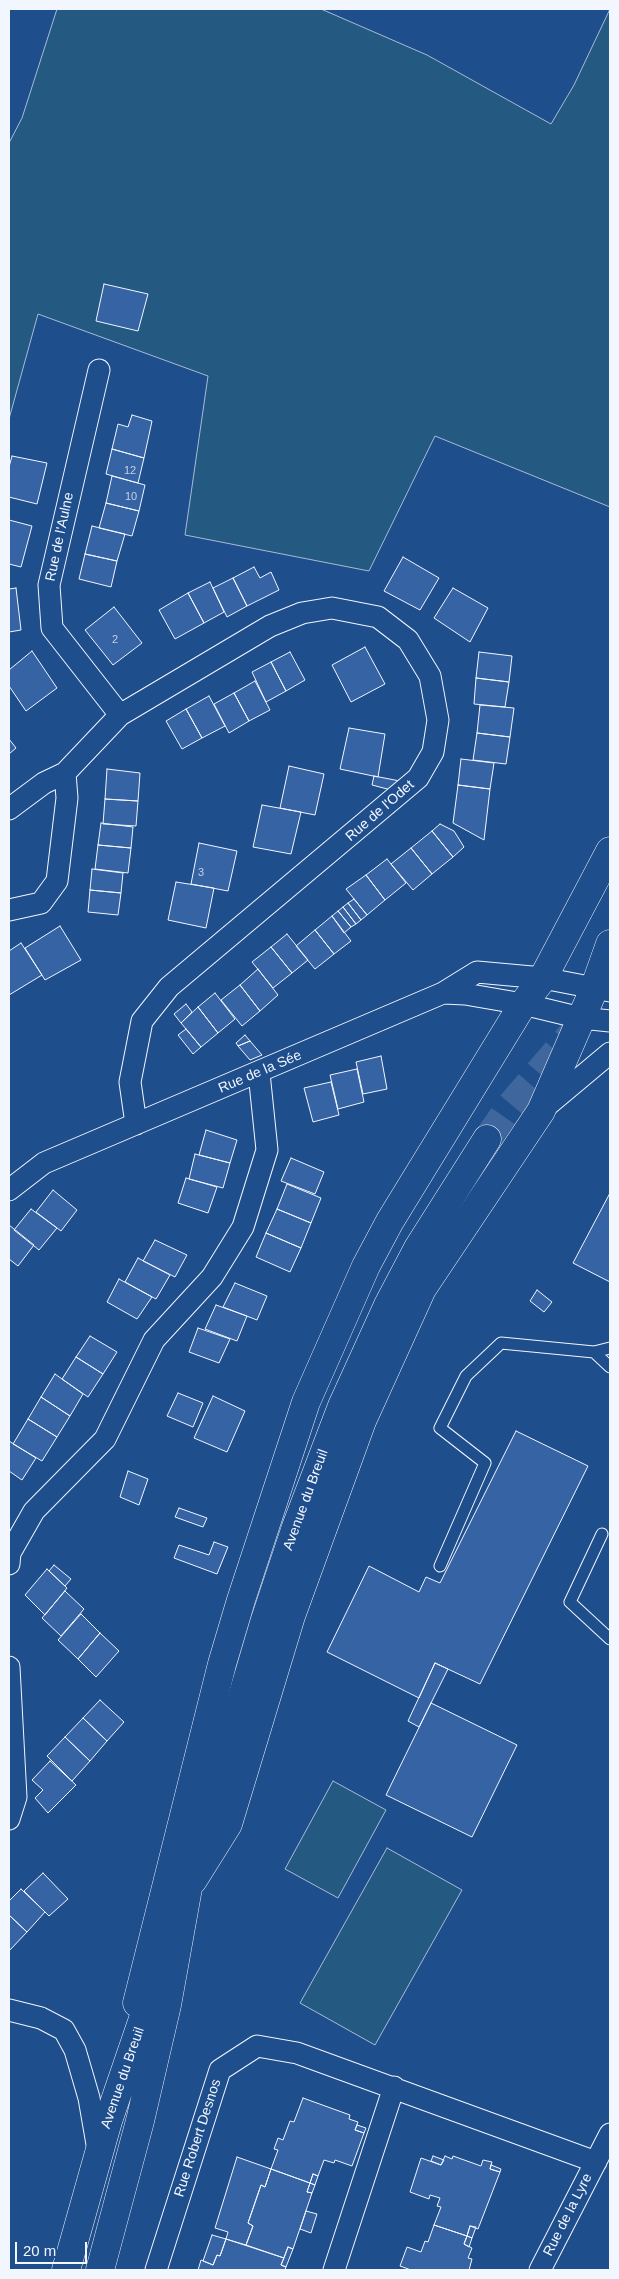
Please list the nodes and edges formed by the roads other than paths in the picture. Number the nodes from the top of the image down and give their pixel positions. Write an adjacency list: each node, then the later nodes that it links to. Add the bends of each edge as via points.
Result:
1 (99, 370): 2 (street, Rue de l'Aulne, via 49,585 52,628)
2 (120, 715): 3 (street, Rue de l'Odet); 17 (street, Rue de l'Odet, via 270,626 302,613 332,608 378,617 408,640 430,676 438,720 434,752 418,778 169,988 142,1021 130,1082)
3 (65, 773): 4 (street, Rue de l'Odet, via 44,783); 6 (street, via 67,798 57,881 41,903)
4 (9, 809)
5 (610, 851): 8 (main road)
6 (9, 910)
7 (610, 944): 9 (main road)
8 (543, 978): 9 (street); 10 (street, via 477,972); 11 (main road)
9 (602, 990): 12 (main road)
10 (443, 993): 11 (street, Rue de la Sée); 15 (street, Rue de la Sée)
11 (523, 1004): 12 (street, Rue de la Sée); 33 (main road, via 390,1221 366,1266 306,1402 222,1664)
12 (581, 1018): 13 (street, Rue de la Sée); 16 (main road)
13 (610, 1021)
14 (610, 1053): 16 (street)
15 (259, 1073): 17 (street, Rue de la Sée); 24 (street, via 267,1150 243,1227 212,1278 154,1340 105,1439 34,1511 10,1553)
16 (541, 1111): 29 (main road, via 422,1289 370,1403 291,1616 228,1824)
17 (136, 1124): 19 (street, Rue de la Sée, via 44,1163)
18 (487, 1139): 29 (main road, Avenue du Breuil, via 418,1248 342,1406 302,1509 264,1623)
19 (9, 1190)
20 (610, 1348): 21 (lane)
21 (594, 1352): 22 (lane); 25 (lane, via 501,1343 466,1376 440,1428 485,1463)
22 (610, 1367)
23 (602, 1534): 26 (lane, via 570,1602)
24 (9, 1564)
25 (440, 1566)
26 (610, 1639)
27 (9, 1668): 28 (street, via 16,1798)
28 (9, 1819)
29 (188, 1888): 33 (main road, Avenue du Breuil); 36 (main road, Avenue du Breuil, via 167,2005)
30 (11, 2013): 33 (street, via 41,2018 64,2030 89,2098)
31 (394, 2087): 34 (street, Rue Robert Desnos); 37 (street, Rue Robert Desnos, via 297,2052 257,2046 220,2070); 38 (street)
32 (610, 2134): 34 (street, Rue de la Lyre)
33 (98, 2153): 35 (main road, Avenue du Breuil)
34 (596, 2162): 39 (street, Rue de la Lyre)
35 (66, 2270)
36 (100, 2270)
37 (156, 2270)
38 (334, 2270)
39 (540, 2270)

